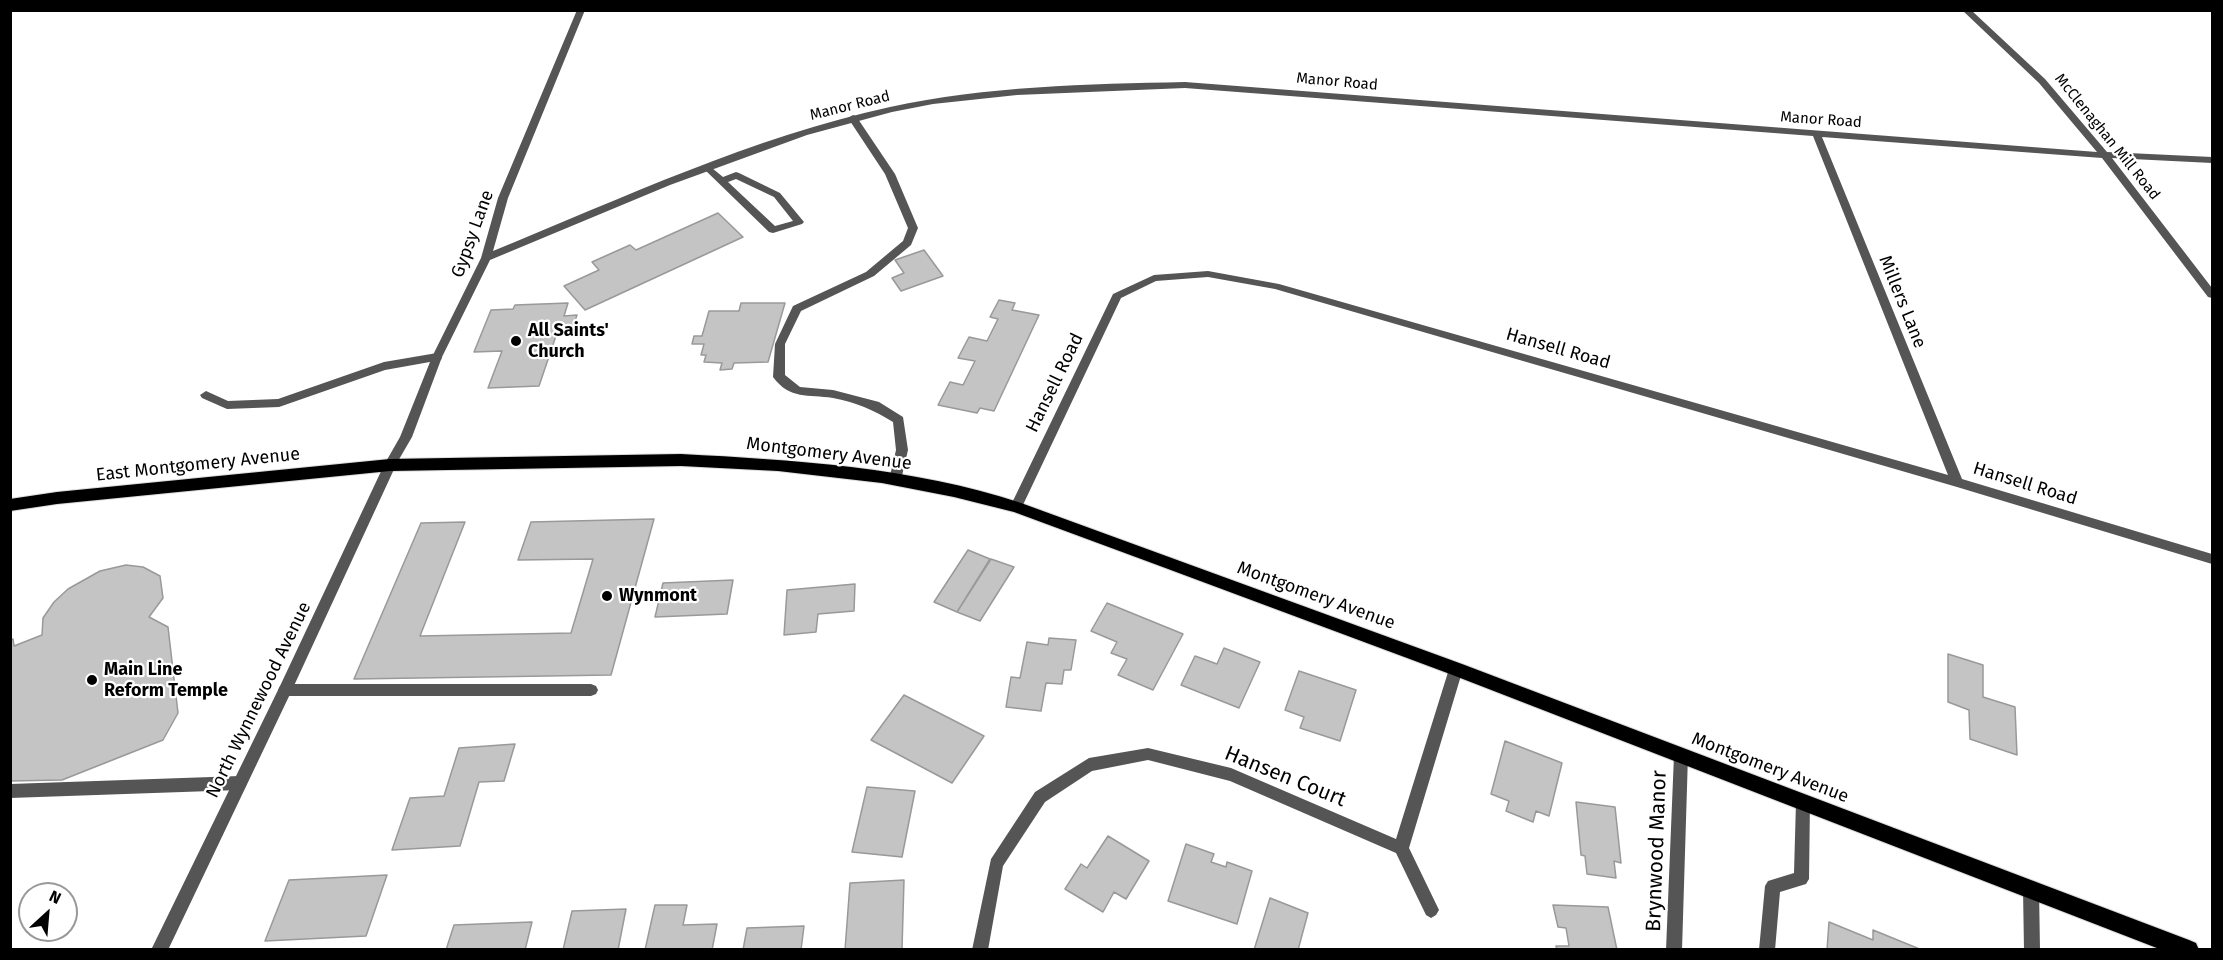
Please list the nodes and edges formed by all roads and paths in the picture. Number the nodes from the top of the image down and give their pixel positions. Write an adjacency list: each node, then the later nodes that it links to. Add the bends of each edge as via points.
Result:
1 (581, 10): 9 (street, Gypsy Lane, via 503,198)
2 (1966, 10): 5 (street, McClenaghan Mill Road, via 2042,81)
3 (853, 118): 4 (street, Manor Road, via 934,102 1061,87 1185,85); 7 (street, Manor Road, via 767,143); 14 (street, via 890,174 913,228 907,243 870,274 797,309 780,344 779,377 797,391 833,394 875,405 899,420 902,450)
4 (1817, 135): 5 (street, Manor Road); 15 (street, Millers Lane)
5 (2105, 156): 6 (street, Manor Road); 10 (street, McClenaghan Mill Road)
6 (2212, 160)
7 (707, 167): 8 (street); 9 (street, Manor Road)
8 (721, 181): 8 (street, via 773,230 799,222 777,195 736,175)
9 (486, 258): 11 (street, Gypsy Lane)
10 (2212, 295)
11 (437, 357): 12 (street, via 384,366 279,403 226,405); 13 (street, Gypsy Lane, via 406,437)
12 (206, 395)
13 (390, 465): 14 (main road, Montgomery Avenue, via 681,460 778,465); 16 (main road, East Montgomery Avenue); 20 (street, North Wynnewood Avenue)
14 (895, 480): 17 (main road, Montgomery Avenue)
15 (1957, 482): 17 (street, Hansell Road, via 1275,286 1208,274 1154,278 1117,296); 18 (street, Hansell Road)
16 (10, 505)
17 (1016, 507): 19 (main road, Montgomery Avenue)
18 (2212, 559)
19 (1456, 669): 22 (main road, Montgomery Avenue); 26 (street)
20 (285, 690): 21 (street); 23 (street, North Wynnewood Avenue)
21 (591, 690)
22 (1681, 755): 25 (main road, Montgomery Avenue); 31 (street, Brynwood Manor)
23 (240, 783): 24 (street); 29 (street, North Wynnewood Avenue)
24 (10, 791)
25 (1803, 802): 27 (main road, Montgomery Avenue); 32 (street, via 1800,879 1773,886)
26 (1401, 848): 28 (street); 30 (street, Hansen Court, via 1231,775 1148,754 1089,765 1040,797 996,864)
27 (2031, 890): 33 (street); 34 (main road, Montgomery Avenue)
28 (1431, 910)
29 (159, 950)
30 (980, 950)
31 (1674, 950)
32 (1767, 950)
33 (2032, 950)
34 (2189, 950)

